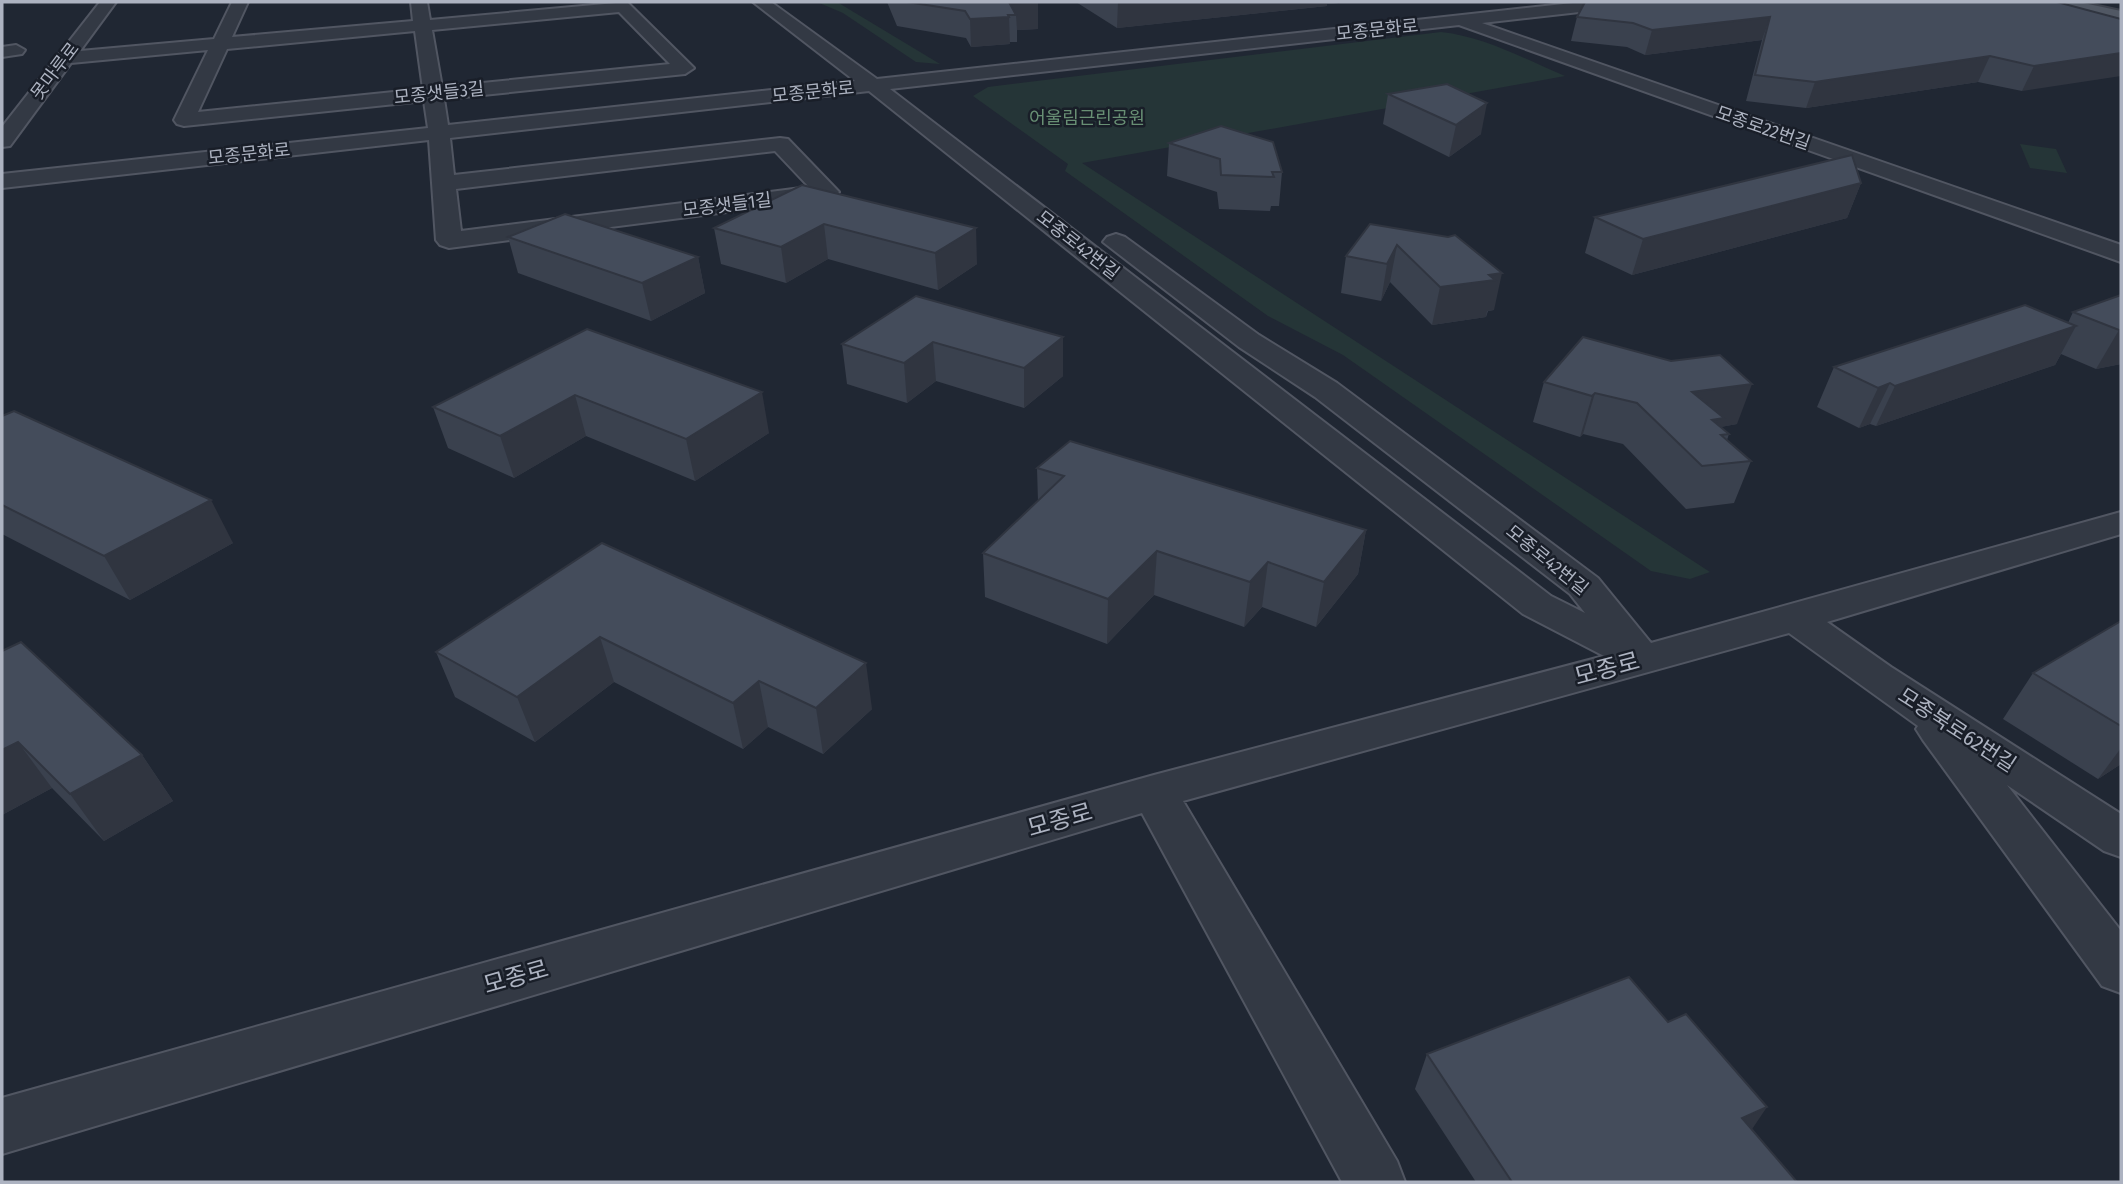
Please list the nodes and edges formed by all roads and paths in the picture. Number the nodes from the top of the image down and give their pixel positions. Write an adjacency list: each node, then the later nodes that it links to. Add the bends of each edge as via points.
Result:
1 (108, 2): 16 (street, 못마루로)
2 (240, 2): 15 (street, 모종샛들3길)
3 (419, 2): 14 (street, 모종샛들1길)
4 (761, 2): 17 (street, 모종로42번길)
5 (786, 2): 17 (street, 모종로42번길)
6 (1624, 2): 13 (street, 모종문화로)
7 (2058, 2): 12 (main road)
8 (2093, 2): 11 (main road)
9 (620, 4): 14 (street); 18 (street, 모종샛들3길, via 685,68)
10 (1416, 6): 13 (street, 모종로22번길)
11 (2121, 8)
12 (2121, 16)
13 (1459, 21): 17 (street, 모종문화로); 25 (street, 모종로22번길)
14 (422, 25): 15 (street); 18 (street, 모종샛들1길)
15 (220, 44): 16 (street); 18 (street, 모종샛들3길, via 184,120)
16 (65, 58): 20 (street, 못마루로)
17 (887, 84): 19 (street, 모종문화로); 21 (street, 모종로42번길); 28 (street, 모종로42번길, via 1537,605)
18 (433, 94): 19 (street, 모종샛들1길)
19 (439, 133): 22 (street, 모종문화로); 23 (street, 모종샛들1길)
20 (2, 141)
21 (1016, 168)
22 (2, 181)
23 (444, 183): 23 (street, 모종샛들1길, via 449,240 827,192 780,144)
24 (1094, 225): 28 (street, 모종로42번길, via 1249,341 1326,390 1584,586)
25 (2121, 254)
26 (2121, 523): 27 (street, 모종로)
27 (1795, 618): 28 (street, 모종로); 29 (street, 모종북로62번길)
28 (1643, 659): 30 (street, 모종로)
29 (1920, 706): 31 (street, 모종북로62번길); 32 (street)
30 (1154, 792): 33 (street, 모종로); 34 (street)
31 (2121, 838)
32 (2121, 970)
33 (2, 1126)
34 (1376, 1182)

